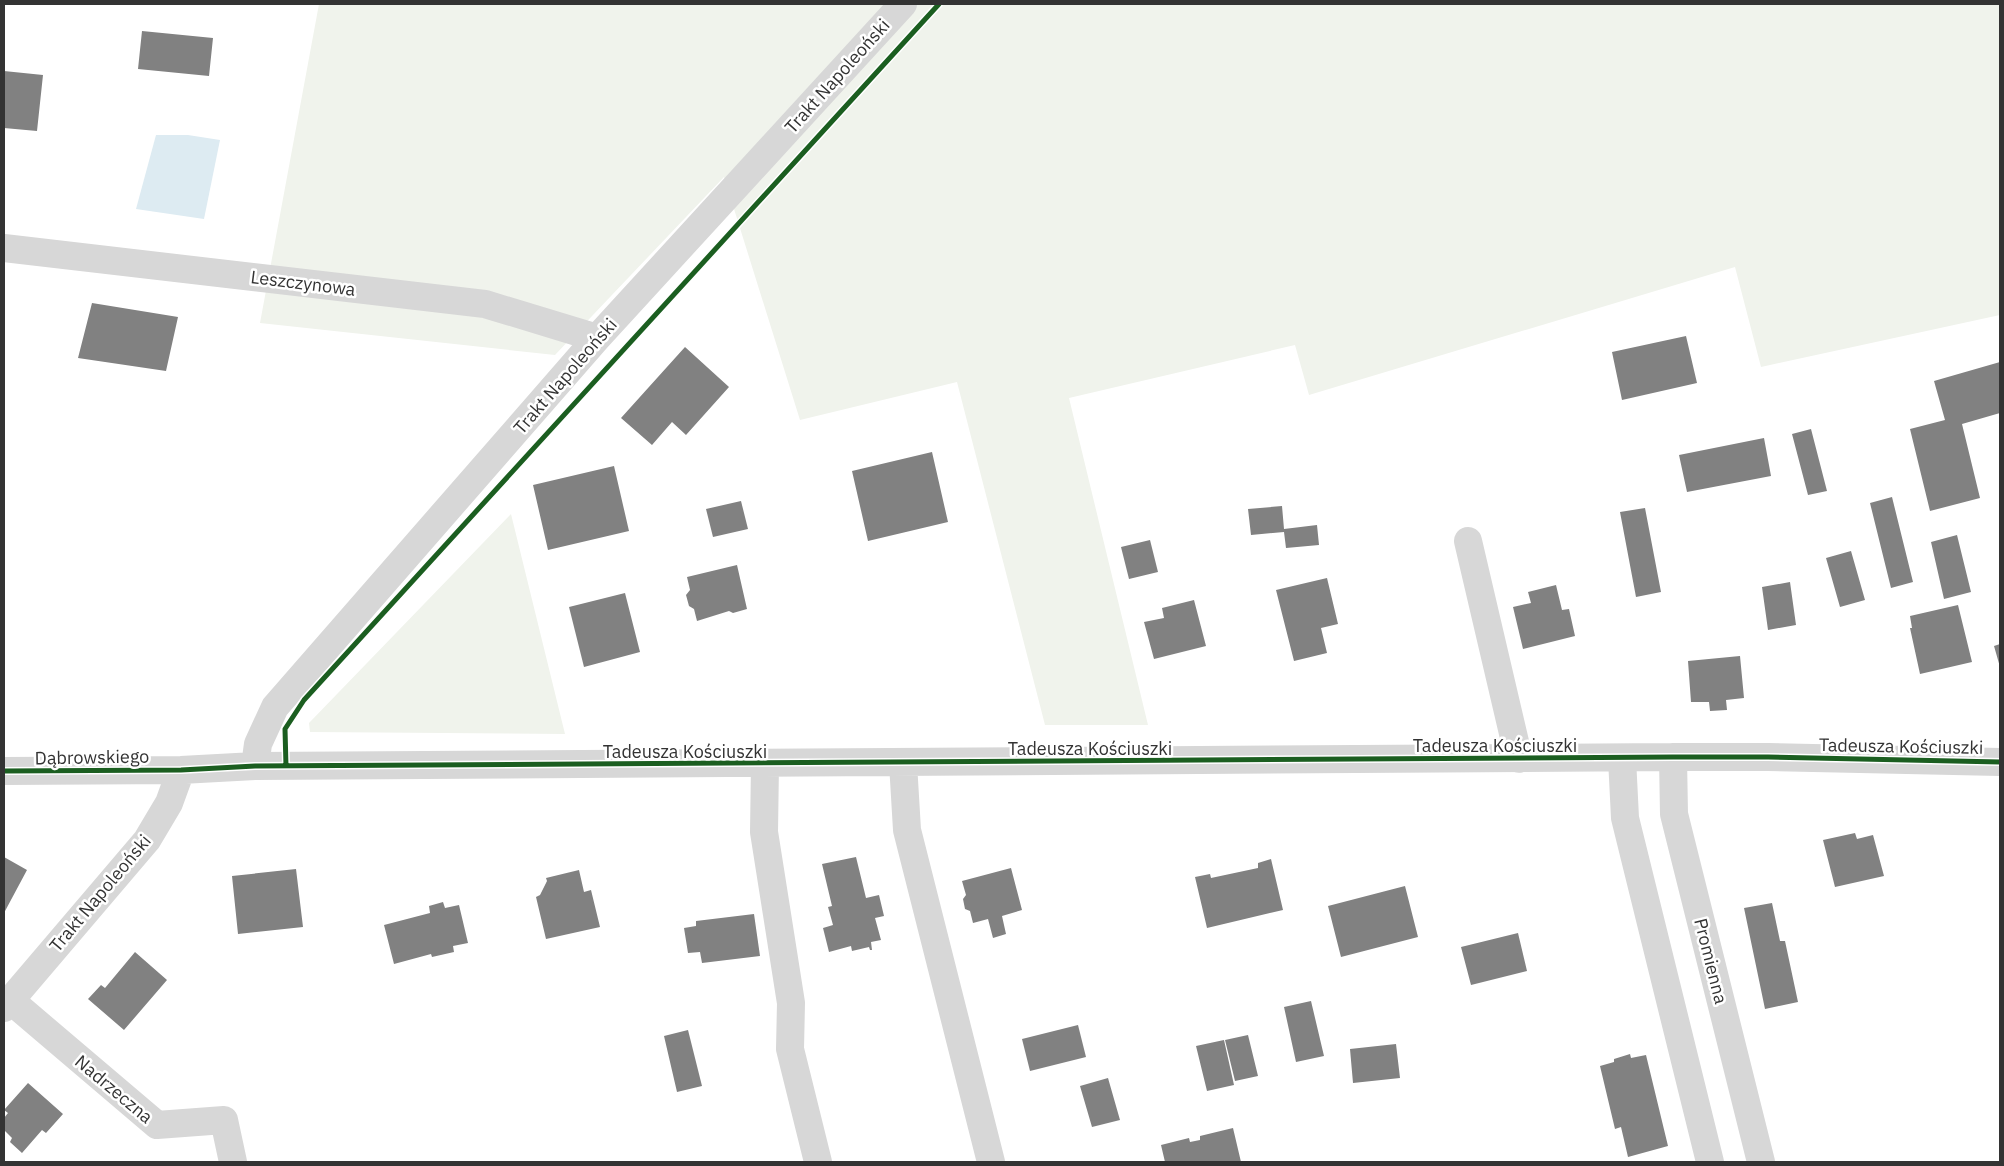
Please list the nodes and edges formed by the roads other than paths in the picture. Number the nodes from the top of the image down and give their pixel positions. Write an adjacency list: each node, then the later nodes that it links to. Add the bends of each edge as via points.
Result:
1 (903, 4): 3 (street, Trakt Napoleoński)
2 (4, 248): 3 (street, Leszczynowa, via 485,304)
3 (597, 338): 11 (street, Trakt Napoleoński, via 275,707 258,744)
4 (1468, 541): 7 (street)
5 (1622, 758): 6 (street, Tadeusza Kościuszki); 7 (street, Tadeusza Kościuszki); 18 (street, via 1625,818)
6 (1673, 758): 8 (street, Tadeusza Kościuszki); 19 (street, Promienna, via 1674,814)
7 (1519, 759): 9 (street, Tadeusza Kościuszki)
8 (2000, 762)
9 (903, 763): 10 (street, Tadeusza Kościuszki); 17 (street, via 907,830)
10 (765, 764): 11 (street, Tadeusza Kościuszki); 16 (street, via 764,832 791,1003 790,1049)
11 (255, 766): 12 (street, Tadeusza Kościuszki)
12 (181, 770): 13 (street, Dąbrowskiego); 14 (street, Trakt Napoleoński, via 169,803 147,840)
13 (4, 772)
14 (7, 1004): 15 (street, Nadrzeczna, via 157,1125 224,1120)
15 (233, 1162)
16 (818, 1162)
17 (990, 1162)
18 (1710, 1162)
19 (1761, 1162)

